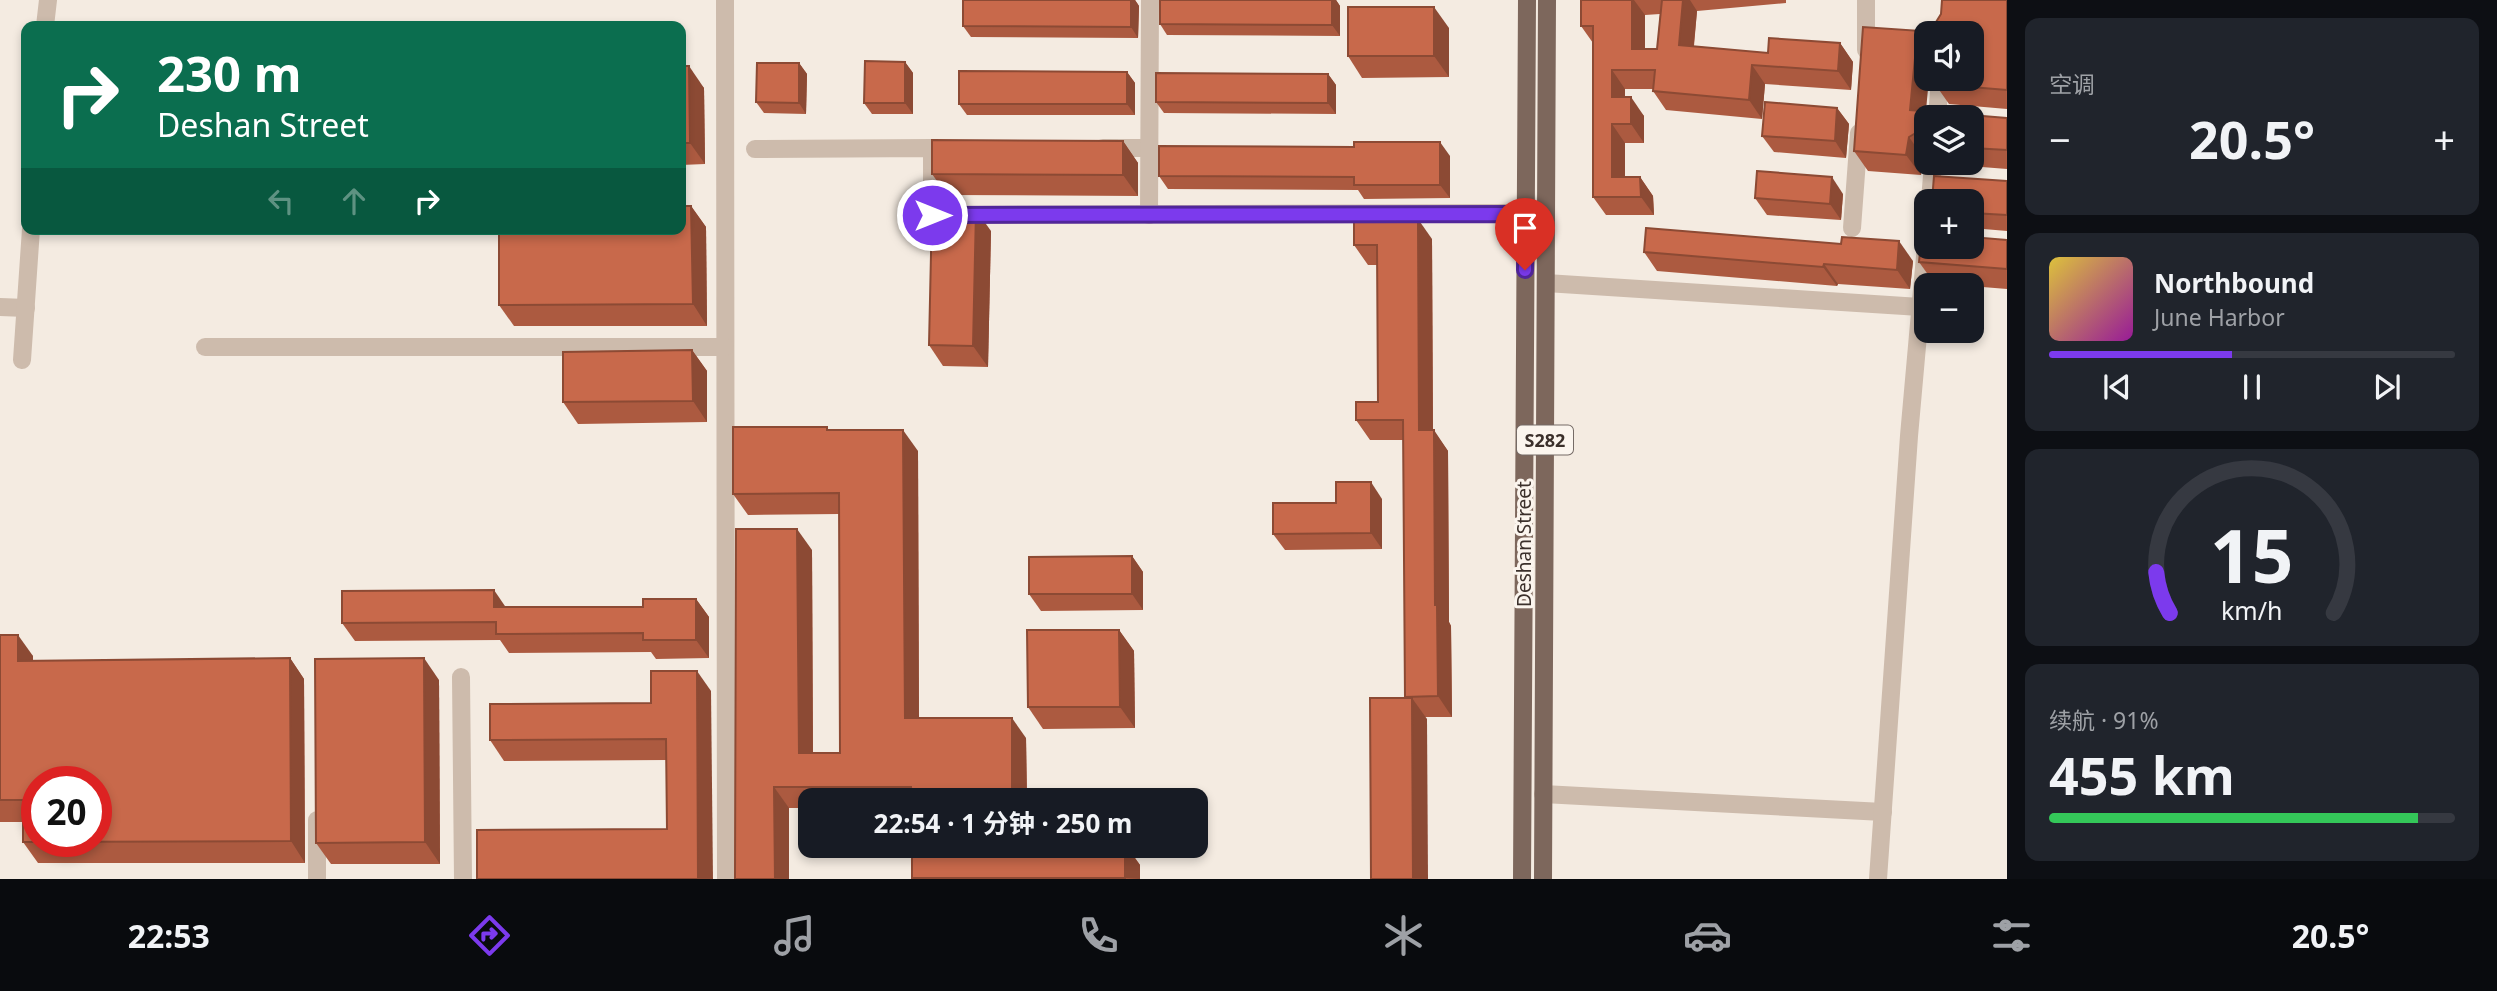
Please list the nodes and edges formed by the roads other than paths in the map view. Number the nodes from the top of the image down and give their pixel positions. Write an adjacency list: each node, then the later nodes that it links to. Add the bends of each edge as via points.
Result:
1 (48, 0): 7 (street)
2 (725, 0): 23 (street)
3 (1150, 0): 11 (street)
4 (1527, 0): 13 (main road, Deshan Street / S282)
5 (1547, 0): 17 (main road, Deshan Street / S282)
6 (1866, 0): 8 (street)
7 (46, 21)
8 (1865, 61)
9 (1861, 117): 15 (street)
10 (1081, 148): 11 (street)
11 (1149, 148): 14 (street)
12 (754, 149): 14 (street, via 939,148 932,215)
13 (1526, 214): 14 (street); 32 (main road, Deshan Street / S282)
14 (1149, 215)
15 (1852, 228)
16 (31, 235): 20 (street)
17 (1546, 283): 19 (street); 26 (main road, Deshan Street / S282)
18 (0, 306): 20 (street)
19 (1914, 306)
20 (26, 308): 24 (street)
21 (1917, 343): 28 (street)
22 (205, 347): 23 (street)
23 (725, 347): 31 (street)
24 (22, 360)
25 (461, 677): 30 (street)
26 (1543, 794): 28 (street); 33 (main road, Deshan Street / S282)
27 (317, 798): 29 (street)
28 (1883, 813): 34 (street)
29 (317, 879)
30 (463, 879)
31 (726, 879)
32 (1522, 879)
33 (1543, 879)
34 (1878, 879)

